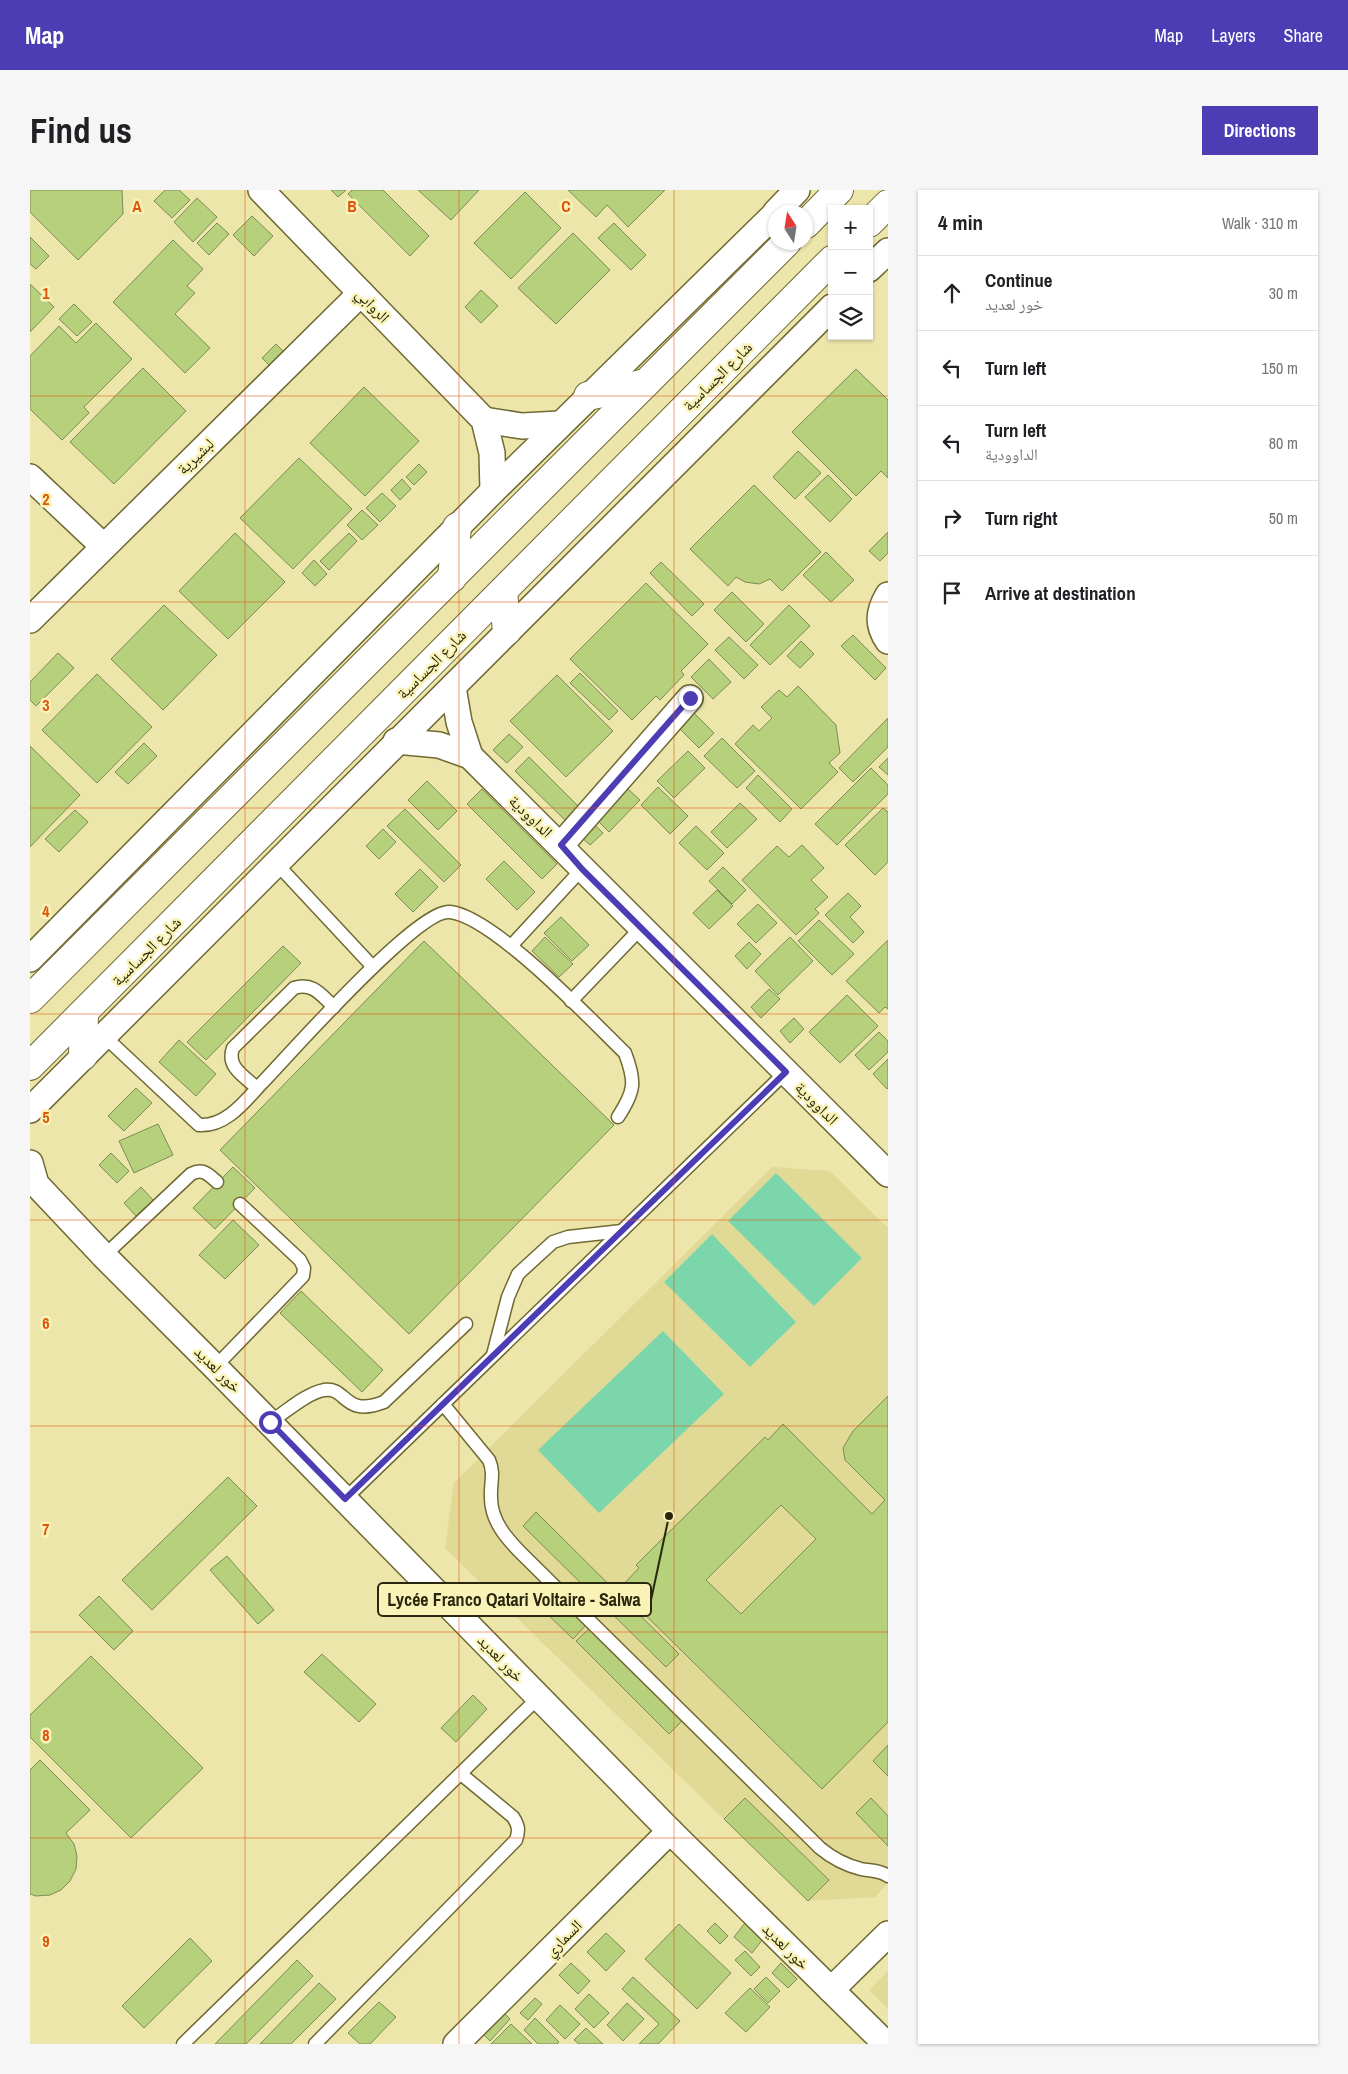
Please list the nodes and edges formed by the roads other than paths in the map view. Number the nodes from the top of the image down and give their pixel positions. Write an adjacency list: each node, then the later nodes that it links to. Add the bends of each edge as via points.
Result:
1 (261, 190): 13 (street, الروابي)
2 (797, 190): 5 (street)
3 (839, 190): 7 (street)
4 (888, 204): 8 (street)
5 (778, 205)
6 (768, 215): 16 (street)
7 (813, 217)
8 (873, 219)
9 (779, 250): 15 (street)
10 (888, 250): 12 (street)
11 (828, 264): 24 (street, شارع الجساسية)
12 (873, 265)
13 (361, 293): 17 (street, الروابي); 22 (street, لبشيرية)
14 (828, 311): 27 (street, شارع الجساسية)
15 (646, 383): 16 (street); 23 (street)
16 (588, 396): 18 (street)
17 (484, 420): 18 (street, via 522,426); 20 (street, via 492,453)
18 (560, 424): 20 (street)
19 (30, 477): 22 (street)
20 (493, 490): 21 (street)
21 (457, 527): 23 (street); 38 (street)
22 (103, 546): 26 (street, لبشيرية)
23 (452, 578): 40 (street)
24 (503, 592): 27 (street); 43 (street, شارع الجساسية)
25 (888, 596): 28 (street, via 880,610 883,633)
26 (30, 620)
27 (507, 631): 29 (street, شارع الجساسية)
28 (888, 641)
29 (453, 687): 31 (street, شارع الجساسية); 32 (street, الداوودية, via 459,722)
30 (690, 698): 33 (street)
31 (396, 741): 32 (street, الداوودية, via 439,745); 34 (street, شارع الجساسية)
32 (470, 756): 33 (street, الداوودية)
33 (561, 845): 35 (street, الداوودية)
34 (276, 862): 39 (lane); 44 (street, شارع الجساسية)
35 (582, 869): 36 (street, الداوودية); 37 (lane)
36 (642, 928): 41 (lane); 47 (street, الداوودية)
37 (511, 946): 39 (lane, via 473,919 448,912 432,916); 41 (lane)
38 (30, 959)
39 (373, 967): 42 (lane)
40 (30, 999)
41 (571, 1001): 50 (lane, via 625,1053 633,1073 633,1088)
42 (334, 1007): 48 (lane); 48 (lane, via 312,987 294,988 233,1048 230,1056 232,1066)
43 (84, 1012): 45 (street); 46 (street, شارع الجساسية)
44 (104, 1036): 45 (street, شارع الجساسية); 48 (lane, via 199,1125 212,1126 225,1119)
45 (83, 1056): 49 (street, شارع الجساسية)
46 (30, 1066)
47 (786, 1072): 51 (street, الداوودية); 55 (lane)
48 (257, 1088)
49 (30, 1110)
50 (618, 1117)
51 (888, 1174)
52 (32, 1177): 56 (street, خور لعديد)
53 (217, 1182): 56 (lane, via 205,1172 198,1170 191,1174)
54 (240, 1204): 59 (lane, via 300,1260 303,1276)
55 (622, 1230): 58 (lane); 58 (lane, via 553,1242 518,1274 508,1296)
56 (104, 1256): 59 (street, خور لعديد)
57 (466, 1324): 61 (lane, via 384,1402 370,1407 355,1407 338,1394 326,1390 313,1394)
58 (494, 1355): 60 (lane)
59 (215, 1366): 61 (street, خور لعديد)
60 (442, 1404): 62 (lane); 66 (lane, via 489,1460 493,1470 490,1498 493,1514 507,1538 522,1554 820,1848 832,1858)
61 (270, 1422): 62 (street, خور لعديد)
62 (345, 1499): 63 (street, خور لعديد)
63 (539, 1697): 64 (lane); 65 (street, خور لعديد)
64 (461, 1774): 69 (lane); 70 (lane, via 514,1817 519,1832 516,1840)
65 (670, 1831): 68 (street, خور لعديد); 71 (street, السماري)
66 (888, 1876)
67 (888, 1934): 68 (street)
68 (831, 1990): 72 (street, خور لعديد)
69 (182, 2044)
70 (315, 2044)
71 (456, 2044)
72 (886, 2044)

